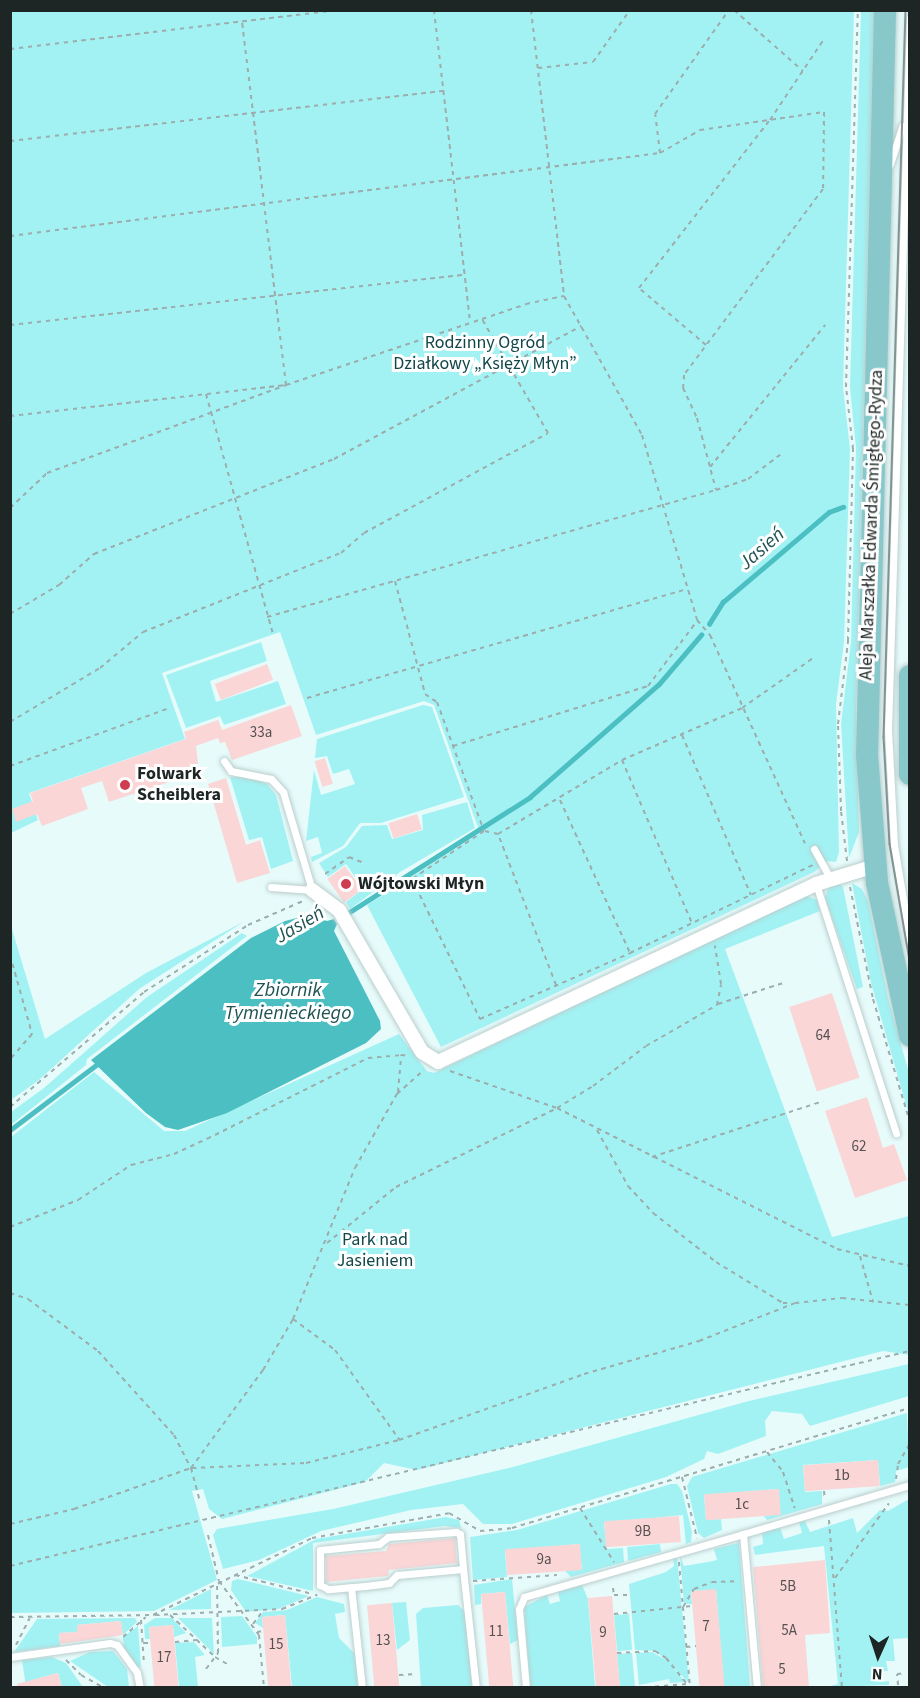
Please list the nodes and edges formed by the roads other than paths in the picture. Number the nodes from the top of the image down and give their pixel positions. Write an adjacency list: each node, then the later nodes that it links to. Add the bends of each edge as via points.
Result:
1 (885, 10): 4 (main road, Aleja Marszałka Edwarda Śmigłego-Rydza)
2 (909, 18): 3 (lane)
3 (906, 112): 4 (lane); 14 (lane, via 888,747 894,845)
4 (882, 190): 9 (main road, Aleja Marszałka Edwarda Śmigłego-Rydza, via 867,725)
5 (909, 676): 7 (main road)
6 (224, 761): 13 (lane, via 231,771 271,779 284,792)
7 (909, 774)
8 (814, 849): 10 (lane, via 818,865)
9 (874, 866): 10 (street); 15 (main road, Aleja Marszałka Edwarda Śmigłego-Rydza)
10 (830, 878): 11 (street)
11 (816, 884): 13 (street, via 445,1060 429,1060 339,910); 16 (lane)
12 (272, 887): 13 (lane)
13 (312, 890)
14 (909, 941)
15 (909, 1035)
16 (896, 1133)
17 (909, 1485): 18 (lane)
18 (743, 1534): 25 (lane, via 524,1597 519,1609); 26 (lane)
19 (463, 1569): 20 (lane, via 398,1575 389,1583); 20 (lane, via 460,1534 456,1532 387,1537 379,1544 320,1550 323,1588); 24 (lane)
20 (351, 1587): 23 (lane)
21 (10, 1657): 22 (lane, via 114,1644 137,1673)
22 (140, 1688)
23 (362, 1688)
24 (476, 1688)
25 (526, 1688)
26 (757, 1688)

